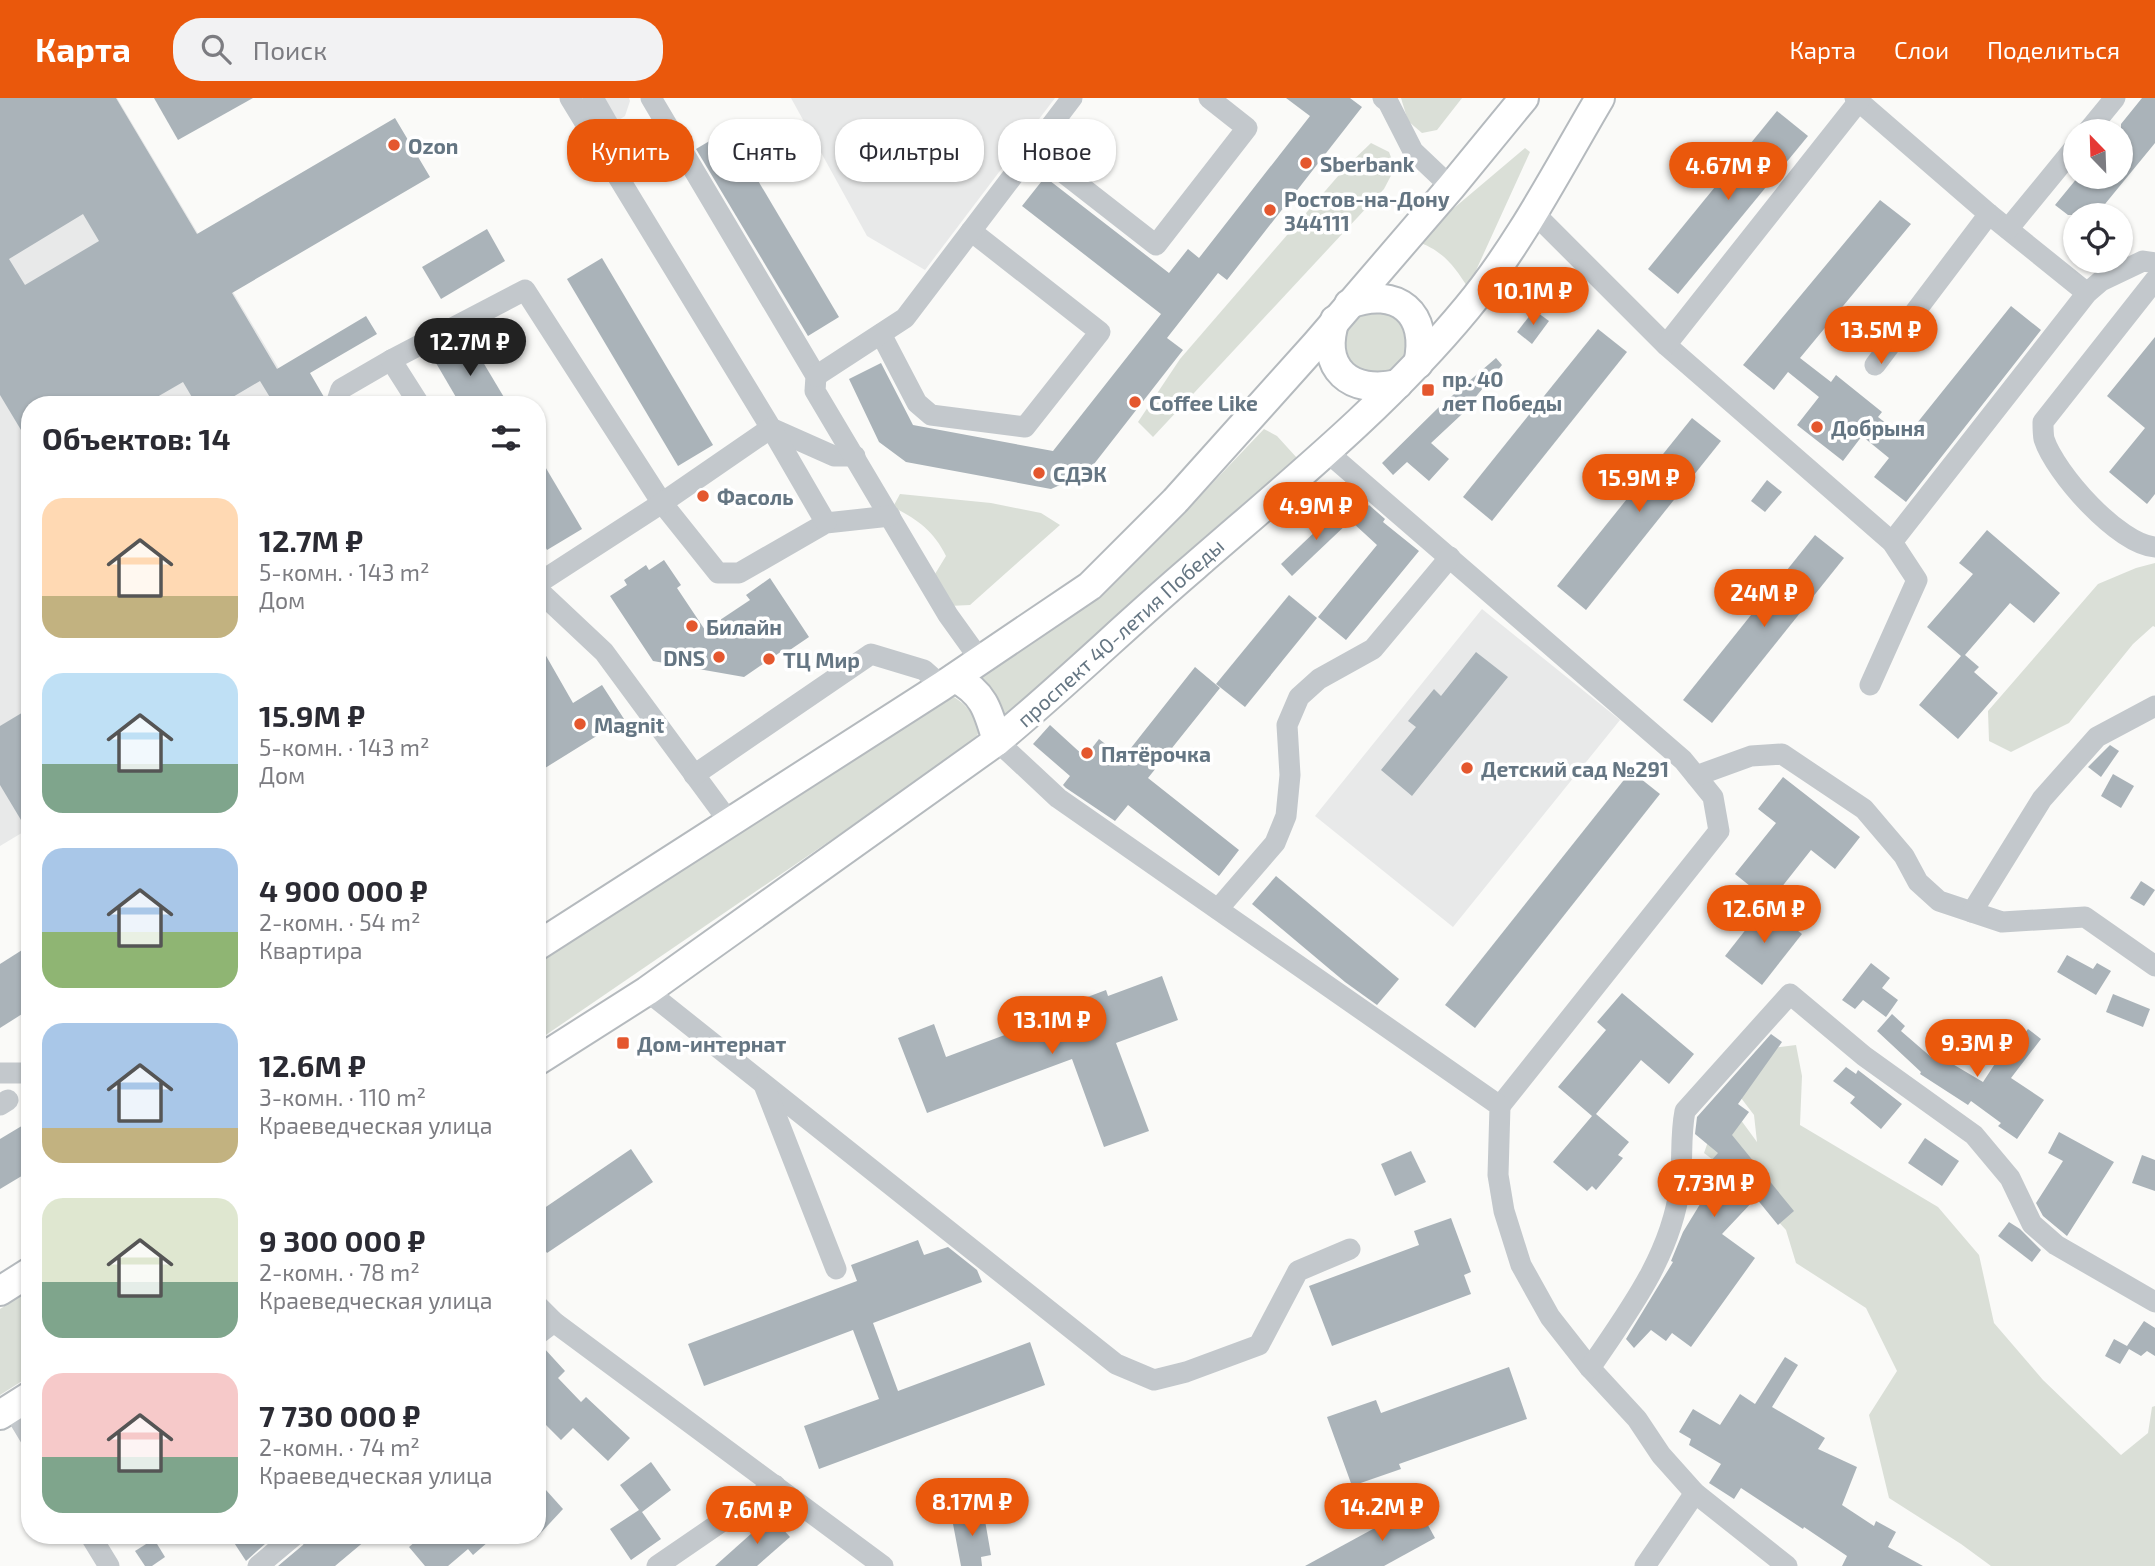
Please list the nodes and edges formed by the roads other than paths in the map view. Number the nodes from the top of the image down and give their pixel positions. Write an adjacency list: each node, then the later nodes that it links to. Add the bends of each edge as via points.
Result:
1 (570, 98): 11 (street)
2 (593, 98): 12 (street)
3 (651, 98): 13 (street)
4 (1072, 98): 14 (street)
5 (1209, 98): 20 (street, via 1247,128 1156,245)
6 (1383, 98): 21 (street, via 1413,151)
7 (1524, 98): 21 (main road)
8 (1600, 98): 22 (main road, проспект 40-летия Победы)
9 (2115, 98): 15 (street)
10 (1865, 102): 23 (street); 31 (street)
11 (583, 119)
12 (605, 119)
13 (664, 119)
14 (1056, 119)
15 (2098, 119)
16 (2063, 162): 24 (street)
17 (694, 170): 35 (street)
18 (622, 182): 39 (street)
19 (1008, 182): 25 (street)
20 (1075, 182)
21 (1451, 187): 29 (main road)
22 (1534, 213): 31 (street); 33 (main road, проспект 40-летия Победы, via 1469,306)
23 (1989, 214): 24 (street); 34 (street)
24 (2008, 229): 28 (street)
25 (971, 231): 30 (street, via 905,318); 30 (street, via 1100,332 1025,427 931,415 917,403)
26 (2155, 263): 28 (street, via 2143,261)
27 (2155, 280): 46 (street, via 2043,422 2044,438 2063,472 2095,509 2143,547)
28 (2087, 293): 45 (street)
29 (1342, 312): 33 (main road, via 1375,297 1406,308 1421,336); 36 (main road, via 1330,344 1332,358 1343,375 1372,388); 50 (main road, via 1175,501 1090,586)
30 (881, 334): 35 (street)
31 (1666, 345): 45 (street)
32 (391, 360): 37 (street, via 341,389); 38 (street); 42 (street, via 525,290)
33 (1418, 364): 36 (main road, проспект 40-летия Победы)
34 (1875, 365)
35 (816, 376): 41 (street, via 815,391)
36 (1398, 384): 40 (main road, проспект 40-летия Победы)
37 (339, 396)
38 (414, 396)
39 (771, 428): 41 (street, via 834,456); 42 (street); 44 (street)
40 (1326, 451): 47 (street); 54 (main road, проспект 40-летия Победы)
41 (855, 456): 43 (street)
42 (662, 503): 44 (street, via 718,573 739,573); 48 (street)
43 (890, 516): 44 (street); 50 (street)
44 (826, 523)
45 (1892, 541): 52 (street, via 1917,580)
46 (2155, 547)
47 (1450, 557): 56 (street, via 1684,760); 58 (street, via 1373,649 1319,679 1299,697 1287,725 1290,775 1286,816 1275,843)
48 (546, 580)
49 (546, 595): 55 (street, via 604,652)
50 (981, 661): 51 (main road)
51 (948, 682): 54 (main road, via 973,687 989,714); 55 (street, via 871,654); 57 (main road)
52 (1870, 685)
53 (2155, 706): 59 (street, via 2097,737 2042,799)
54 (997, 741): 58 (street, via 1058,797); 62 (main road, проспект 40-летия Победы)
55 (694, 775): 57 (street)
56 (1696, 776): 59 (street, via 1751,756 1782,754 1864,809 1905,856 1918,882 1939,901); 67 (street, via 1713,797 1719,831)
57 (730, 823): 60 (main road)
58 (1218, 909): 67 (street)
59 (1972, 912): 61 (street, via 2002,922 2085,917)
60 (546, 940)
61 (2155, 966)
62 (647, 990): 63 (main road, проспект 40-летия Победы); 66 (street)
63 (546, 1055)
64 (0, 1073): 65 (street)
65 (21, 1073)
66 (763, 1083): 68 (street, via 1116,1364 1154,1380 1259,1345 1298,1271); 69 (street)
67 (1500, 1106): 74 (street, via 1498,1175 1521,1265 1550,1317)
68 (1350, 1249)
69 (836, 1269)
70 (21, 1278): 71 (main road)
71 (0, 1291)
72 (2155, 1302): 74 (street, via 2056,1245 2032,1224 2010,1178 1974,1135 1864,1056 1790,994 1685,1111 1680,1186 1668,1235 1641,1294)
73 (546, 1329): 75 (street)
74 (1590, 1368): 76 (street)
75 (775, 1485): 81 (street); 82 (street)
76 (1695, 1493): 83 (street); 84 (street)
77 (96, 1544): 79 (street)
78 (284, 1544): 80 (street)
79 (109, 1566)
80 (258, 1566)
81 (657, 1566)
82 (883, 1566)
83 (1645, 1566)
84 (1787, 1566)

